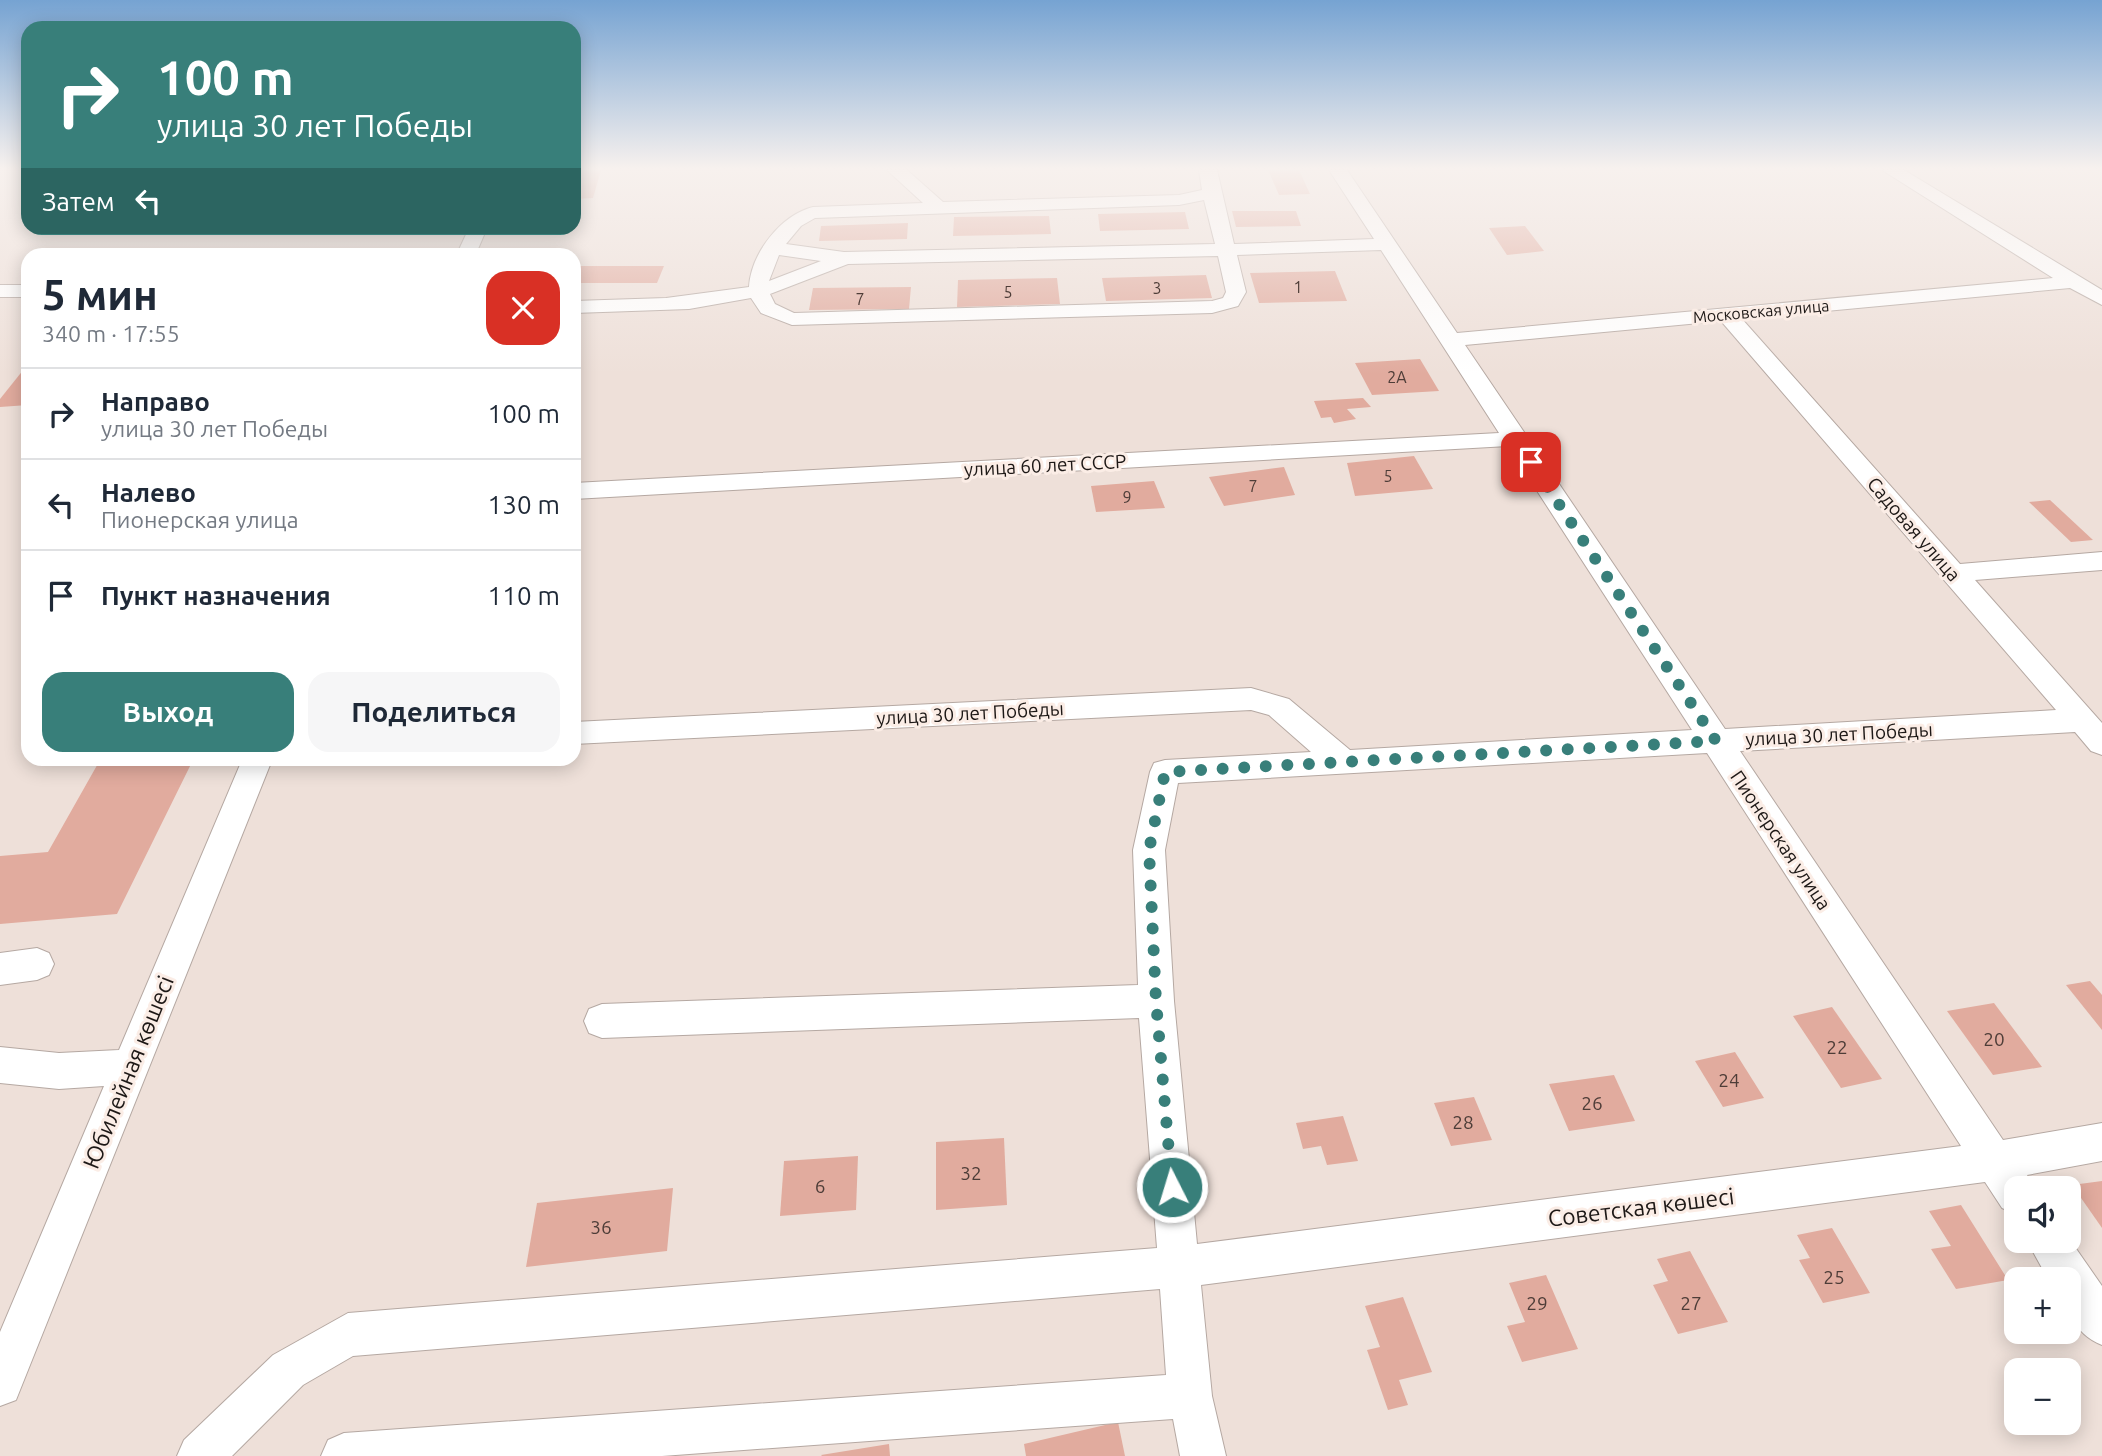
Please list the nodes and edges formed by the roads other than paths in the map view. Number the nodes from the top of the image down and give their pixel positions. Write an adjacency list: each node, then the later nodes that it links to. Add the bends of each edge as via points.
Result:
1 (781, 238): 7 (street)
2 (1071, 238): 9 (street)
3 (1223, 238): 8 (street)
4 (1382, 238): 6 (street, Пионерская улица)
5 (2001, 238): 11 (street)
6 (1386, 244): 8 (street); 18 (street, Пионерская улица)
7 (774, 248): 10 (street); 12 (street, via 757,279)
8 (1228, 250): 9 (street); 12 (street, via 1236,292 1231,302 1212,307 792,319 766,308)
9 (1074, 252): 10 (street)
10 (844, 258): 12 (street)
11 (2072, 282): 15 (street); 17 (street, Московская улица)
12 (760, 290): 16 (street, via 680,305)
13 (0, 291): 14 (street)
14 (21, 291)
15 (2102, 299)
16 (581, 307)
17 (1726, 314): 18 (street, Московская улица); 22 (street, Садовая улица)
18 (1450, 340): 19 (street, Пионерская улица)
19 (1516, 439): 20 (street, улица 60 лет СССР); 25 (street, Пионерская улица)
20 (581, 491)
21 (2102, 561): 22 (street)
22 (1953, 573): 23 (street, Садовая улица)
23 (2081, 720): 25 (street, улица 30 лет Победы); 26 (street, Садовая улица)
24 (581, 733): 27 (street, улица 30 лет Победы, via 1251,699 1279,707)
25 (1716, 741): 27 (street, улица 30 лет Победы); 36 (street, Пионерская улица)
26 (2102, 743)
27 (1344, 762): 31 (street, улица 30 лет Победы, via 1165,772 1149,850)
28 (255, 766): 34 (street, Юбилейная көшесі)
29 (37, 964): 30 (street)
30 (0, 970)
31 (1156, 1001): 32 (street); 39 (street)
32 (602, 1021)
33 (0, 1065): 34 (street, via 59,1071)
34 (130, 1067): 41 (street, Юбилейная көшесі)
35 (2102, 1142): 36 (street, Советская көшесі)
36 (1994, 1161): 37 (street, Пионерская улица); 39 (street, Советская көшесі)
37 (2004, 1176)
38 (2055, 1253): 40 (street)
39 (1179, 1266): 42 (street); 43 (street, Советская көшесі, via 348,1335 288,1370)
40 (2102, 1324)
41 (0, 1384)
42 (1190, 1396): 44 (street); 45 (street)
43 (200, 1456)
44 (344, 1456)
45 (1202, 1456)

